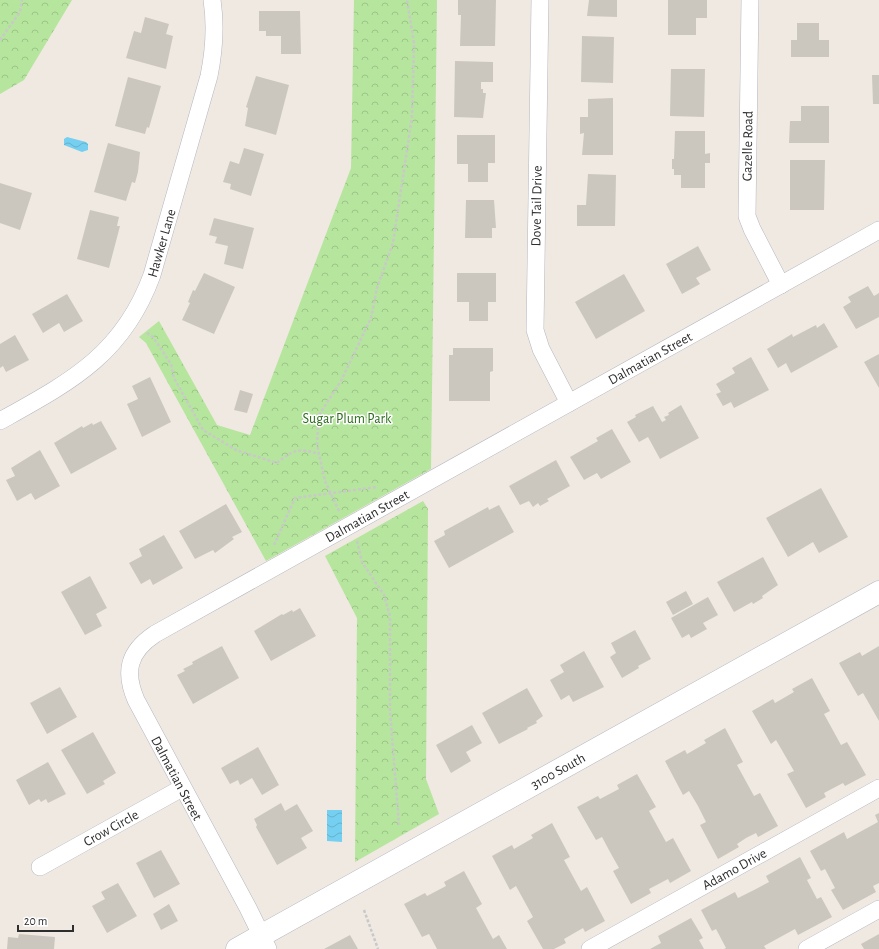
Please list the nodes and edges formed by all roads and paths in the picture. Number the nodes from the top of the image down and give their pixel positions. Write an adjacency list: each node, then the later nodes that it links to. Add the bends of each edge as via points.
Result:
1 (22, 0): 6 (path, via 20,12)
2 (212, 0): 11 (street, Hawker Lane, via 214,52 210,76 152,275 140,304 121,334 83,372)
3 (407, 0): 12 (path, via 414,43 412,117 393,243 377,288 371,318 341,381 319,415 317,444)
4 (540, 0): 10 (street, Dove Tail Drive, via 535,330 541,349)
5 (750, 0): 8 (street, Gazelle Road, via 747,216)
6 (0, 40)
7 (879, 230): 8 (street, Dalmatian Street)
8 (781, 285): 10 (street, Dalmatian Street)
9 (147, 333): 12 (path, via 153,337 172,364 174,378 203,430 236,450 278,463 290,453 304,450)
10 (569, 403): 19 (street, Dalmatian Street, via 145,640 129,668 130,684)
11 (0, 421)
12 (320, 454): 14 (path)
13 (377, 487): 14 (path)
14 (330, 492): 15 (path); 17 (path, via 295,498)
15 (341, 515)
16 (355, 538): 21 (path, via 362,562 384,595 390,616 390,711)
17 (274, 545)
18 (879, 592): 25 (main road, 3100 South)
19 (182, 788): 22 (street, Crow Circle); 25 (street, Dalmatian Street)
20 (879, 788): 28 (street, Adamo Drive)
21 (399, 825)
22 (40, 867)
23 (879, 909): 29 (street)
24 (364, 910): 27 (path)
25 (265, 942): 26 (main road, 3100 South)
26 (237, 949)
27 (378, 949)
28 (590, 949)
29 (807, 949)

